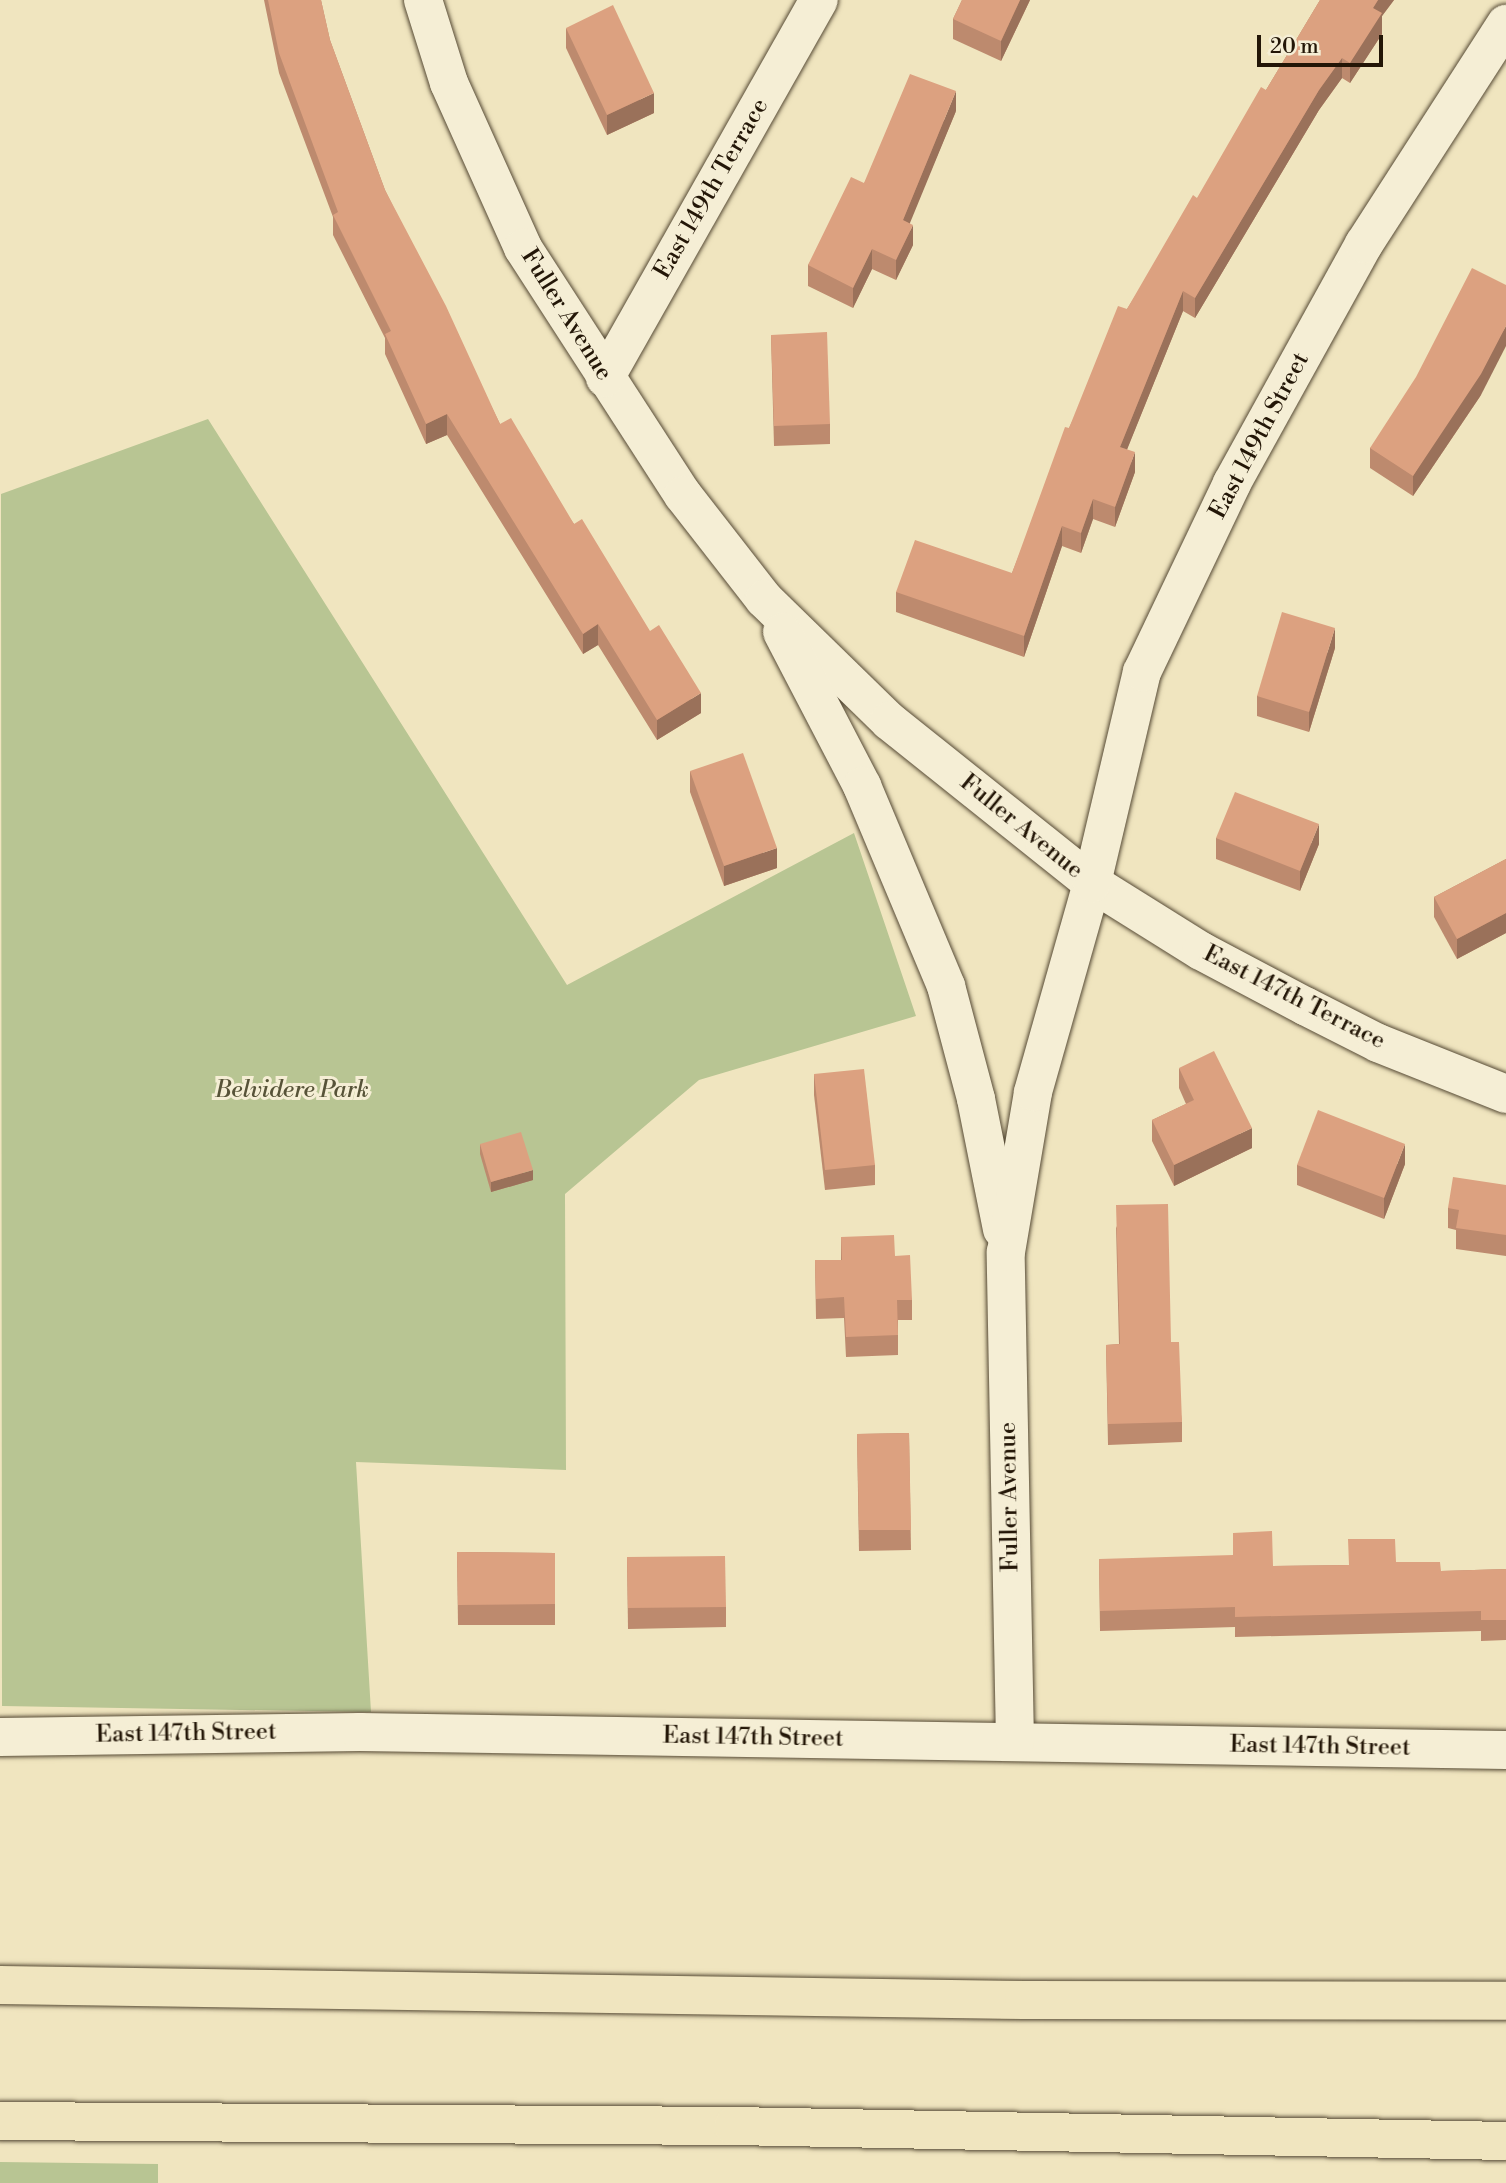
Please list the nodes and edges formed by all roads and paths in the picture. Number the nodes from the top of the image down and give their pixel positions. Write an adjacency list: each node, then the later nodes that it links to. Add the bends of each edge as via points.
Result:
1 (424, 0): 4 (street, Fuller Avenue, via 449,83 523,248)
2 (819, 0): 4 (street, East 149th Terrace)
3 (1506, 24): 6 (street, East 149th Street, via 1364,244 1232,482 1142,672)
4 (604, 378): 5 (street, Fuller Avenue, via 683,495)
5 (764, 599): 6 (street, Fuller Avenue, via 888,721); 8 (street, Fuller Avenue, via 862,786 946,986 976,1099)
6 (1092, 883): 7 (street, East 147th Terrace, via 1201,951 1305,1006 1378,1043); 8 (street, Fuller Avenue, via 1033,1092)
7 (1506, 1094)
8 (1006, 1252): 10 (street, Fuller Avenue)
9 (0, 1737): 10 (street, East 147th Street, via 360,1732)
10 (1015, 1742): 11 (street, East 147th Street)
11 (1506, 1750)
12 (0, 1985): 13 (main road, via 1024,2000)
13 (1506, 2001)
14 (0, 2120): 15 (main road, via 733,2126)
15 (1506, 2141)

